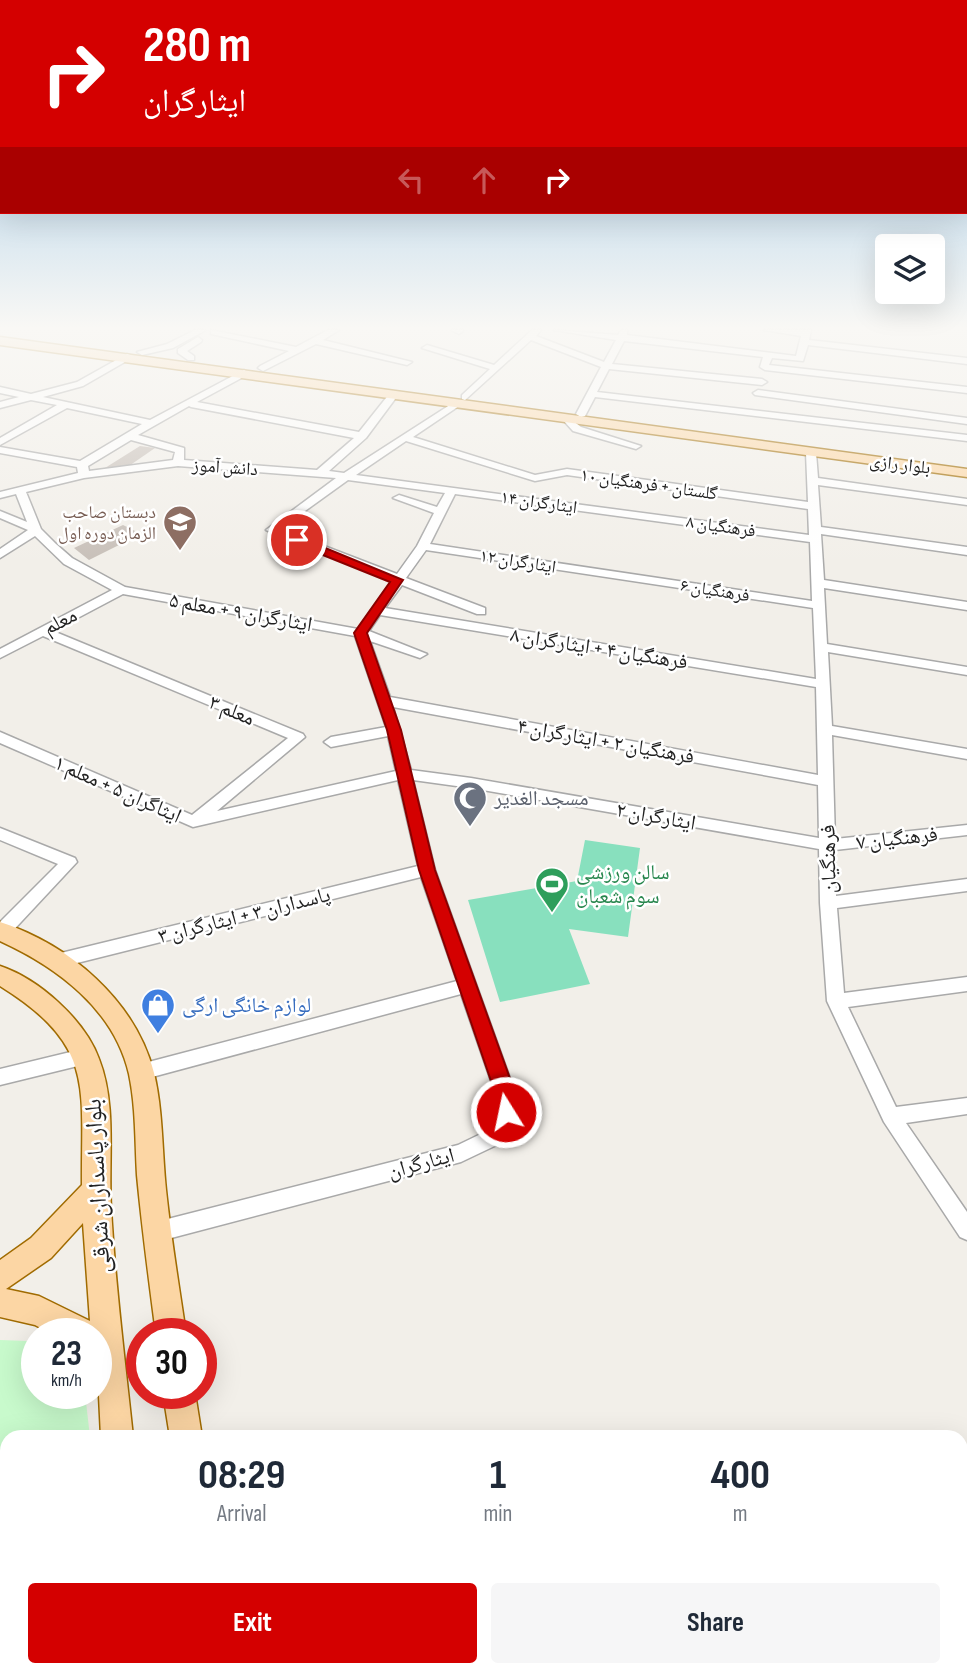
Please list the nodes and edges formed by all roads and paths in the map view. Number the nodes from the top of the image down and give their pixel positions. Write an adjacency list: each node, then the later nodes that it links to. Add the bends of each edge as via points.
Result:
1 (59, 408): 20 (street)
2 (74, 408): 15 (street)
3 (182, 408): 15 (street)
4 (214, 408): 17 (street)
5 (383, 408): 17 (street)
6 (449, 408): 18 (street)
7 (512, 408): 13 (main road, بلوار رازی)
8 (581, 408): 13 (street)
9 (717, 408): 12 (street)
10 (752, 408): 12 (street)
11 (887, 408): 14 (street)
12 (750, 412): 19 (street)
13 (575, 417): 21 (street, via 577,429); 23 (main road, بلوار رازی); 25 (main road, بلوار رازی)
14 (967, 421)
15 (151, 423): 16 (street)
16 (129, 436): 24 (street, via 180,450); 26 (street)
17 (362, 436): 27 (street)
18 (406, 438): 29 (street); 36 (street, گلستان + فرهنگیان ۱۰, via 535,478 567,472)
19 (967, 439)
20 (0, 442)
21 (636, 446)
22 (0, 450): 26 (street)
23 (811, 453): 28 (main road, بلوار رازی); 30 (street, فرهنگیان)
24 (178, 463): 26 (street, دانش آموز); 27 (street, دانش آموز)
25 (967, 465)
26 (83, 470): 31 (street, دانش آموز)
27 (320, 473): 29 (street, دانش آموز)
28 (967, 473)
29 (345, 477): 32 (street, دانش آموز); 46 (street, via 272,530)
30 (813, 481): 35 (street); 36 (street, فرهنگیان)
31 (20, 490): 33 (street, دانش آموز); 40 (street)
32 (451, 491): 37 (street); 39 (street, ایثارگران ۱۴)
33 (0, 495)
34 (399, 498): 37 (street)
35 (967, 502)
36 (813, 506): 41 (street, فرهنگیان)
37 (441, 512): 42 (street)
38 (0, 514): 40 (street)
39 (627, 514): 41 (street, فرهنگیان ۸)
40 (36, 530): 44 (street); 48 (street, ایثارگران ۹ + معلم ۵, via 68,561)
41 (814, 534): 43 (street, فرهنگیان ۸); 47 (street, فرهنگیان)
42 (423, 546): 45 (street, ایثارگران ۱۲); 46 (street)
43 (967, 551)
44 (0, 554)
45 (613, 575): 49 (street, فرهنگیان ۶)
46 (397, 580): 51 (street); 52 (street)
47 (816, 583): 49 (street, فرهنگیان); 50 (street)
48 (121, 590): 53 (street, معلم); 54 (street, ایثارگران ۹ + معلم ۵)
49 (817, 606): 55 (street, فرهنگیان)
50 (967, 606)
51 (377, 611): 54 (street); 59 (street, فرهنگیان ۴ + ایثارگران ۸)
52 (481, 611)
53 (42, 631): 56 (street, معلم); 68 (street, معلم ۳, via 298,737)
54 (361, 633): 57 (street, ایثارگران ۹ + معلم ۵); 60 (street, ایثارگران)
55 (820, 647): 58 (street); 59 (street, فرهنگیان)
56 (1, 653)
57 (420, 654)
58 (967, 671)
59 (821, 684): 61 (street, فرهنگیان)
60 (386, 701): 62 (street, ایثارگران); 67 (street, فرهنگیان ۲ + ایثارگران ۴)
61 (825, 729): 65 (street); 67 (street, فرهنگیان)
62 (394, 730): 64 (street); 66 (street, ایثارگران)
63 (0, 737): 68 (street, ایثاگران ۵ + معلم ۱)
64 (331, 742)
65 (967, 754)
66 (403, 774): 68 (street, ایثاگران ۵ + معلم ۱); 71 (street, ایثارگران ۲); 72 (street, ایثارگران)
67 (826, 781): 71 (street, فرهنگیان)
68 (193, 822)
69 (967, 830): 71 (street, فرهنگیان ۷)
70 (0, 834): 75 (street, via 69,862)
71 (827, 845): 74 (street, فرهنگیان)
72 (427, 870): 76 (street, پاسداران ۳ + ایثارگران ۳); 79 (street, ایثارگران)
73 (967, 885): 74 (street)
74 (828, 903): 80 (street, فرهنگیان)
75 (1, 931): 76 (main road)
76 (61, 960): 82 (main road, via 103,1001 124,1031)
77 (0, 975): 81 (main road, via 46,1009)
78 (967, 984): 80 (street)
79 (468, 985): 82 (street); 88 (street, ایثارگران, via 502,1084 506,1112 496,1136 461,1153)
80 (836, 1001): 85 (street, فرهنگیان)
81 (87, 1056): 83 (street); 86 (main road, بلوار پاسداران شرقی, via 94,1094)
82 (141, 1072): 88 (main road)
83 (0, 1077)
84 (967, 1106): 85 (street)
85 (891, 1116): 87 (street, فرهنگیان)
86 (96, 1189): 89 (main road, via 41,1248); 92 (main road, بلوار پاسداران شرقی)
87 (967, 1230)
88 (156, 1232): 93 (main road)
89 (0, 1277)
90 (0, 1302): 91 (main road)
91 (53, 1318)
92 (102, 1318)
93 (169, 1318)
94 (112, 1406): 96 (main road, بلوار پاسداران شرقی)
95 (182, 1409): 97 (main road)
96 (116, 1430)
97 (185, 1430)

